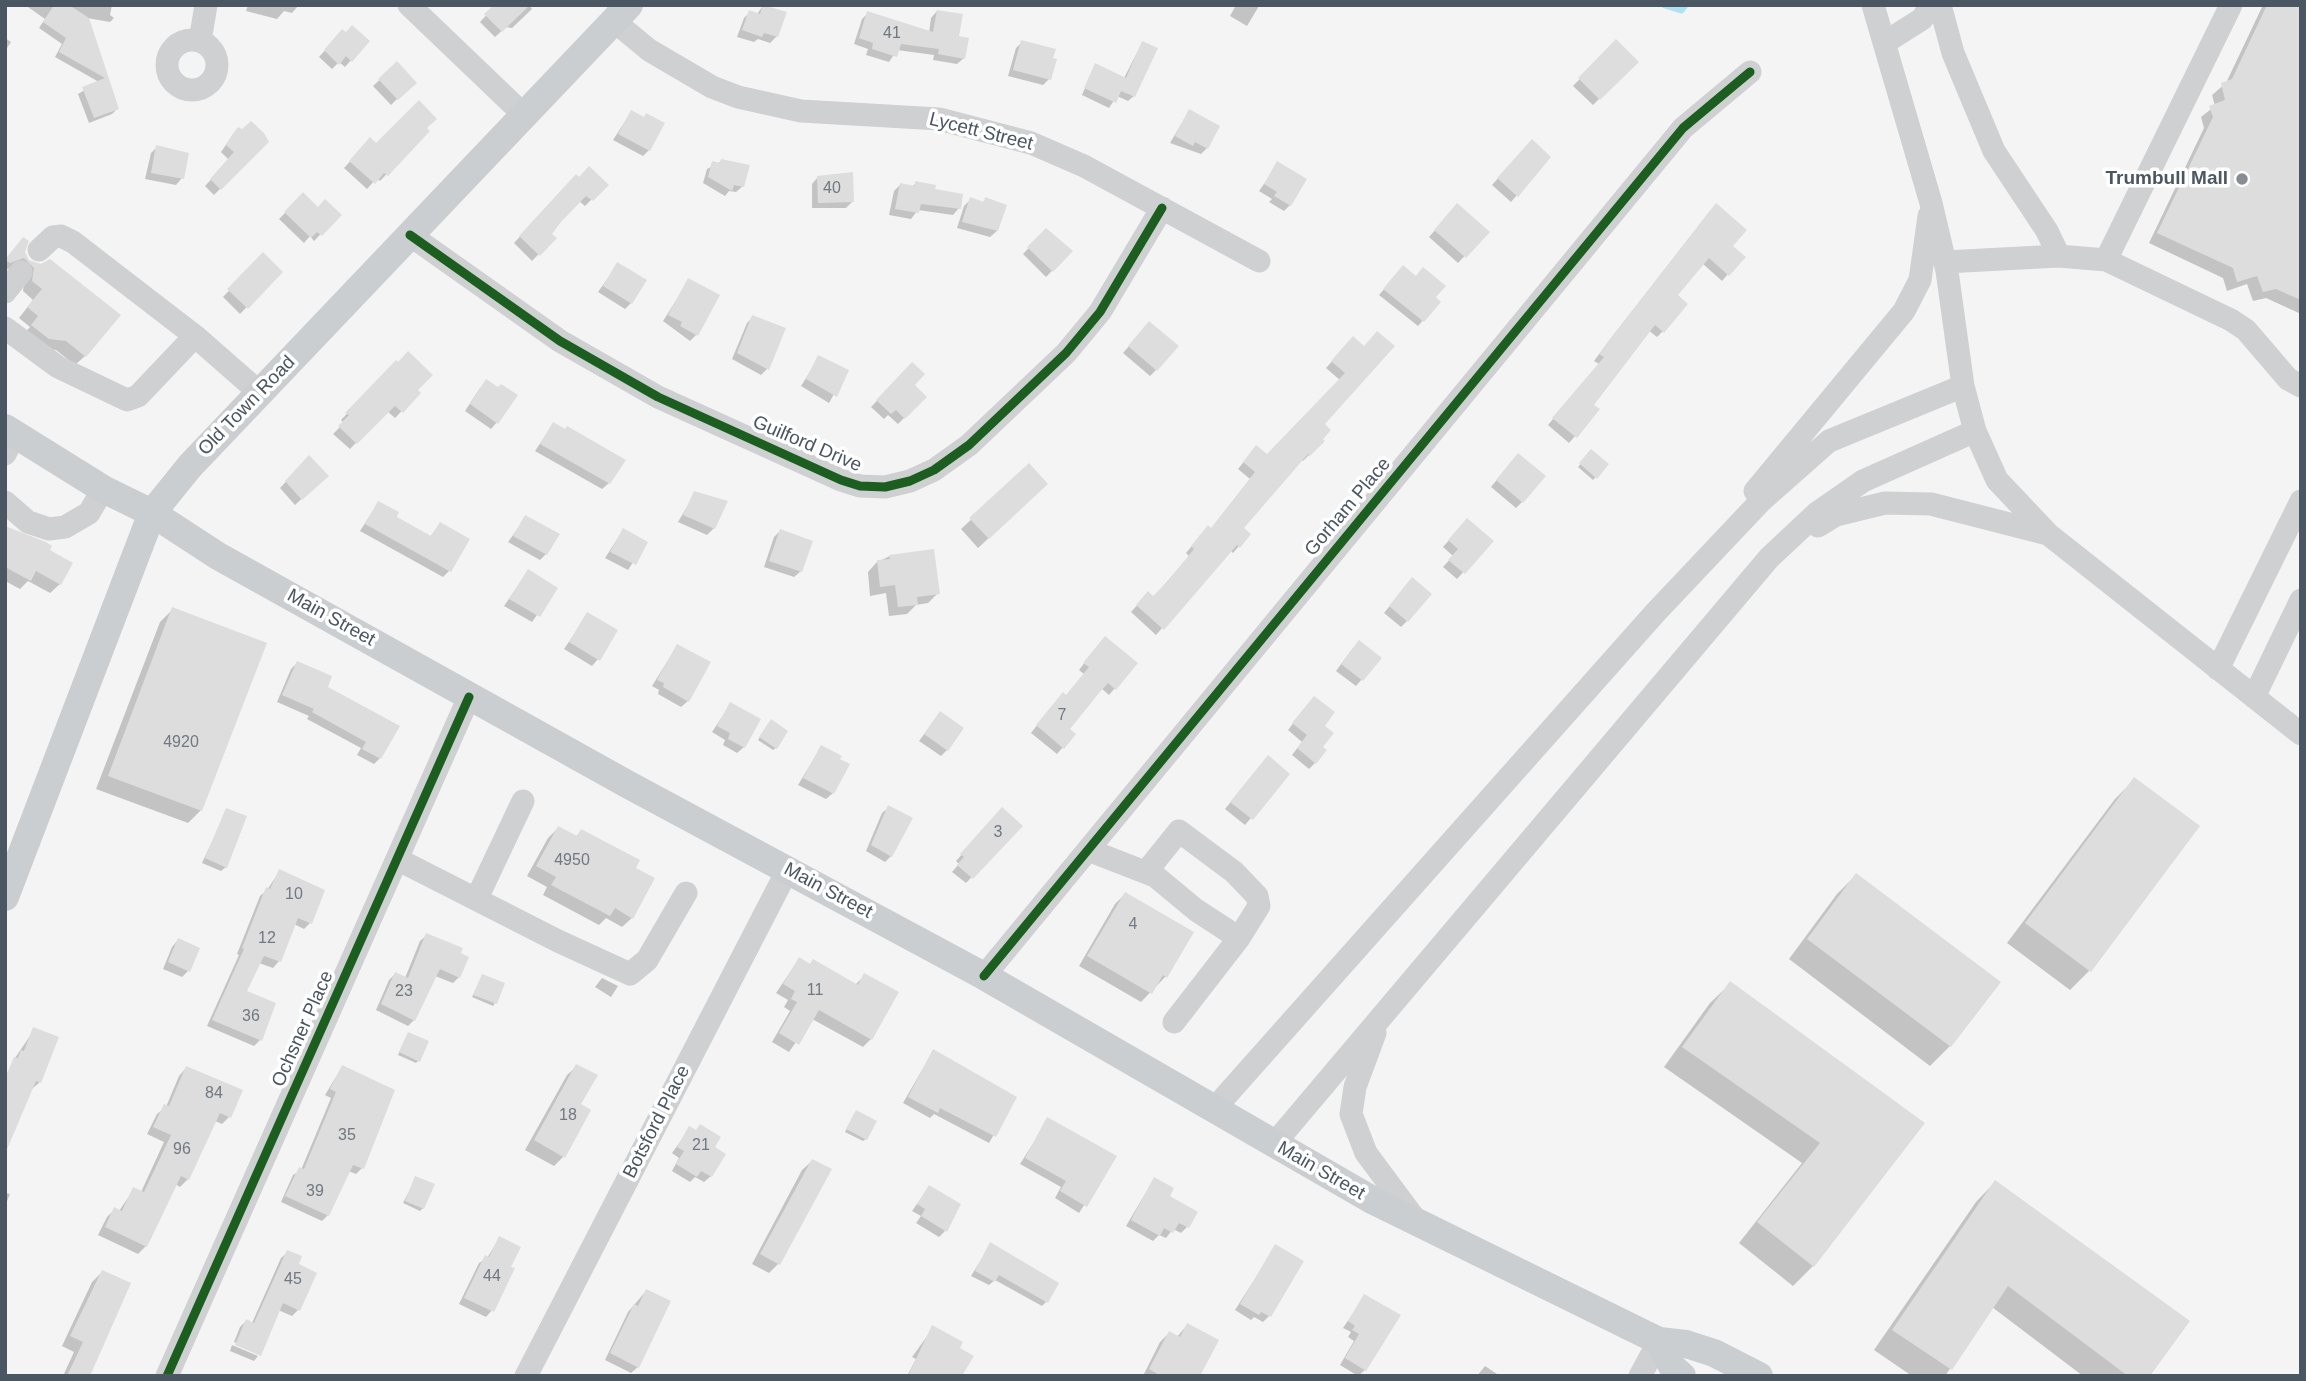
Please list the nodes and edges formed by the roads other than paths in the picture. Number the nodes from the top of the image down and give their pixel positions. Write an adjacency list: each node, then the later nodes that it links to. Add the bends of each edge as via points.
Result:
1 (206, 5): 8 (street)
2 (409, 5): 11 (street)
3 (1873, 5): 9 (street)
4 (1931, 5): 9 (street, via 1922,19)
5 (1940, 5): 16 (street, via 1953,53 1994,152)
6 (2231, 5): 17 (street)
7 (622, 13): 11 (main road, Old Town Road); 13 (street, Lycett Street, via 649,50 738,97 801,111 939,118 975,127 1084,166)
8 (200, 41)
9 (1884, 43): 12 (street)
10 (1750, 72): 42 (street, Gorham Place, via 1683,128)
11 (524, 115): 14 (main road, Old Town Road)
12 (1931, 203): 19 (street); 36 (street, via 1920,280 1904,311)
13 (1162, 208): 14 (street, Guilford Drive, via 1100,312 1066,353 969,445 934,470 885,487 841,480 658,397 560,341); 18 (street, Lycett Street)
14 (410, 235): 26 (main road, Old Town Road)
15 (39, 250): 23 (street, via 52,237 73,242)
16 (2059, 256): 17 (street); 19 (street)
17 (2106, 260): 25 (street, via 2231,320 2246,330 2288,379)
18 (1259, 261)
19 (1944, 262): 24 (street)
20 (21, 272): 21 (street)
21 (5, 292)
22 (5, 328): 23 (street, via 58,367 127,400 138,396)
23 (195, 336): 26 (street)
24 (1963, 386): 27 (street); 36 (street, via 1829,441 1760,502)
25 (2301, 386)
26 (260, 393): 32 (main road, Old Town Road)
27 (1975, 431): 33 (street, via 1997,480); 34 (street, via 1863,481 1816,513)
28 (8, 439): 29 (main road, Main Street)
29 (103, 489): 31 (street, via 89,513 65,527 49,529 28,522); 32 (main road, Main Street)
30 (2301, 501): 37 (street)
31 (5, 502)
32 (152, 513): 38 (main road, Main Street, via 218,556); 47 (main road, Old Town Road)
33 (2048, 534): 34 (street, via 1931,504 1885,503 1836,515); 37 (street)
34 (1769, 558): 51 (street)
35 (2301, 600): 39 (street)
36 (1655, 613): 53 (street)
37 (2218, 669): 39 (street)
38 (469, 697): 43 (street, Ochsner Place); 44 (main road, Main Street)
39 (2254, 697): 40 (street)
40 (2301, 734)
41 (523, 801): 48 (street)
42 (1088, 850): 45 (street); 50 (street, Gorham Place)
43 (397, 859): 48 (street); 57 (street, Ochsner Place)
44 (788, 869): 50 (main road, Main Street); 58 (street, Botsford Place)
45 (1146, 872): 49 (street); 49 (street, via 1179,831 1248,883 1257,896 1259,906)
46 (686, 892): 48 (street, via 647,960 630,974)
47 (5, 897)
48 (477, 898)
49 (1239, 938): 52 (street)
50 (984, 976): 53 (main road, Main Street)
51 (1381, 1017): 54 (street); 55 (street, via 1355,1087 1351,1114 1366,1153)
52 (1174, 1022)
53 (1214, 1109): 54 (main road, Main Street)
54 (1273, 1144): 55 (main road, Main Street)
55 (1418, 1223): 56 (main road, Main Street)
56 (1659, 1341): 59 (street); 60 (main road); 61 (main road, Main Street, via 1714,1353)
57 (167, 1376)
58 (526, 1376)
59 (1640, 1376)
60 (1682, 1376)
61 (1759, 1376)

